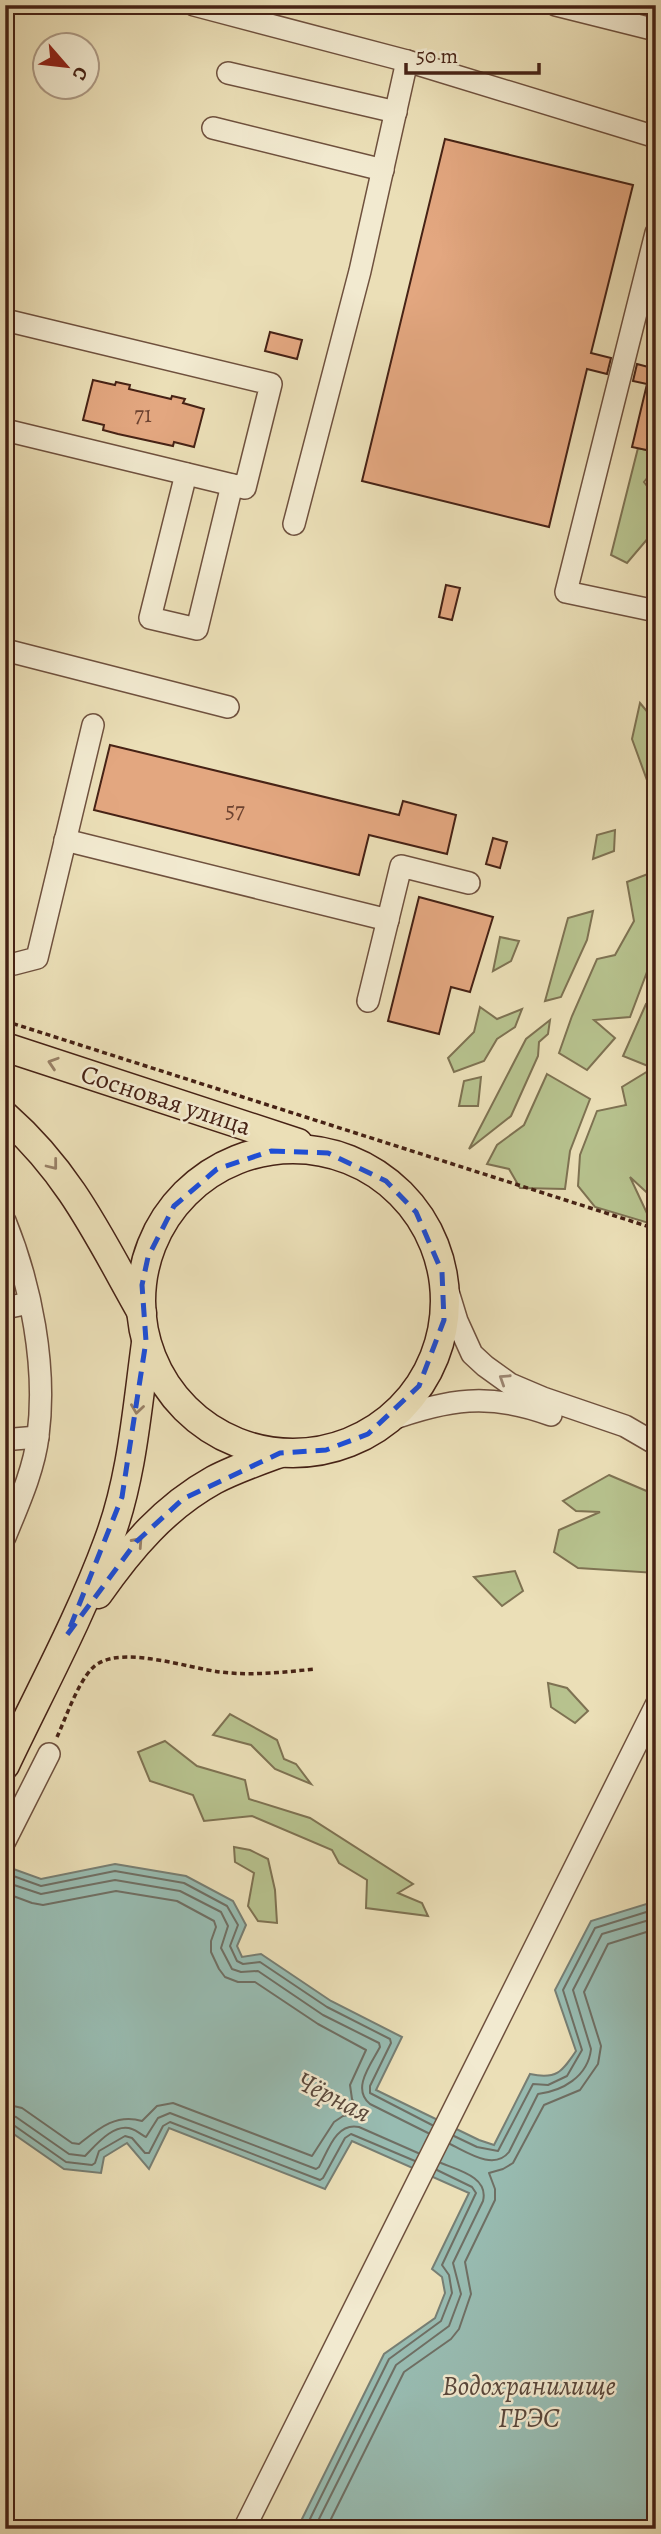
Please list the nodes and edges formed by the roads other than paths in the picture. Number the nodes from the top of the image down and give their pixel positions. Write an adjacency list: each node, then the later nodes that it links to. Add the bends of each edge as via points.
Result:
1 (194, 5): 4 (street)
2 (556, 5): 3 (street)
3 (656, 30)
4 (407, 61): 6 (street); 8 (street)
5 (228, 73): 6 (street)
6 (396, 112): 9 (street)
7 (214, 128): 9 (street)
8 (656, 137)
9 (383, 170): 15 (street)
10 (656, 233): 16 (street, via 566,592)
11 (5, 320): 14 (street, via 271,384 245,488)
12 (5, 430): 13 (street)
13 (186, 474): 14 (street); 14 (street, via 150,618 174,624 197,629)
14 (232, 485)
15 (294, 524)
16 (656, 611)
17 (5, 650): 18 (street)
18 (228, 707)
19 (93, 725): 20 (street)
20 (65, 840): 22 (street); 23 (street, via 37,958)
21 (469, 883): 22 (street, via 401,866)
22 (388, 920): 24 (street)
23 (5, 962)
24 (368, 1001)
25 (5, 1047): 27 (main road, Сосновая улица, one-way to 25)
26 (5, 1116): 32 (main road, one-way to 32, via 37,1145 79,1201)
27 (328, 1153): 29 (main road, via 368,1169 402,1195 428,1231); 32 (main road, via 299,1149 252,1155 217,1169 194,1186 174,1206 148,1257)
28 (5, 1221): 30 (street)
29 (442, 1272): 34 (main road, via 444,1320 431,1365 419,1386); 37 (street, one-way to 29, via 625,1426 510,1384 485,1366 472,1354)
30 (29, 1303): 31 (street); 35 (street, via 40,1367)
31 (5, 1308)
32 (142, 1313): 33 (main road)
33 (146, 1341): 38 (main road, via 165,1384 196,1418 235,1442); 40 (main road, one-way to 40, via 122,1497)
34 (387, 1421): 37 (street, via 457,1401 509,1402 628,1442); 38 (main road, via 336,1447)
35 (38, 1437): 36 (street); 39 (street)
36 (14, 1439)
37 (656, 1445)
38 (280, 1453): 40 (main road, one-way to 38, via 136,1542 183,1499 216,1479)
39 (5, 1537)
40 (67, 1635): 43 (main road)
41 (656, 1705): 45 (street)
42 (49, 1754): 44 (street)
43 (5, 1765)
44 (5, 1841)
45 (244, 2529)

